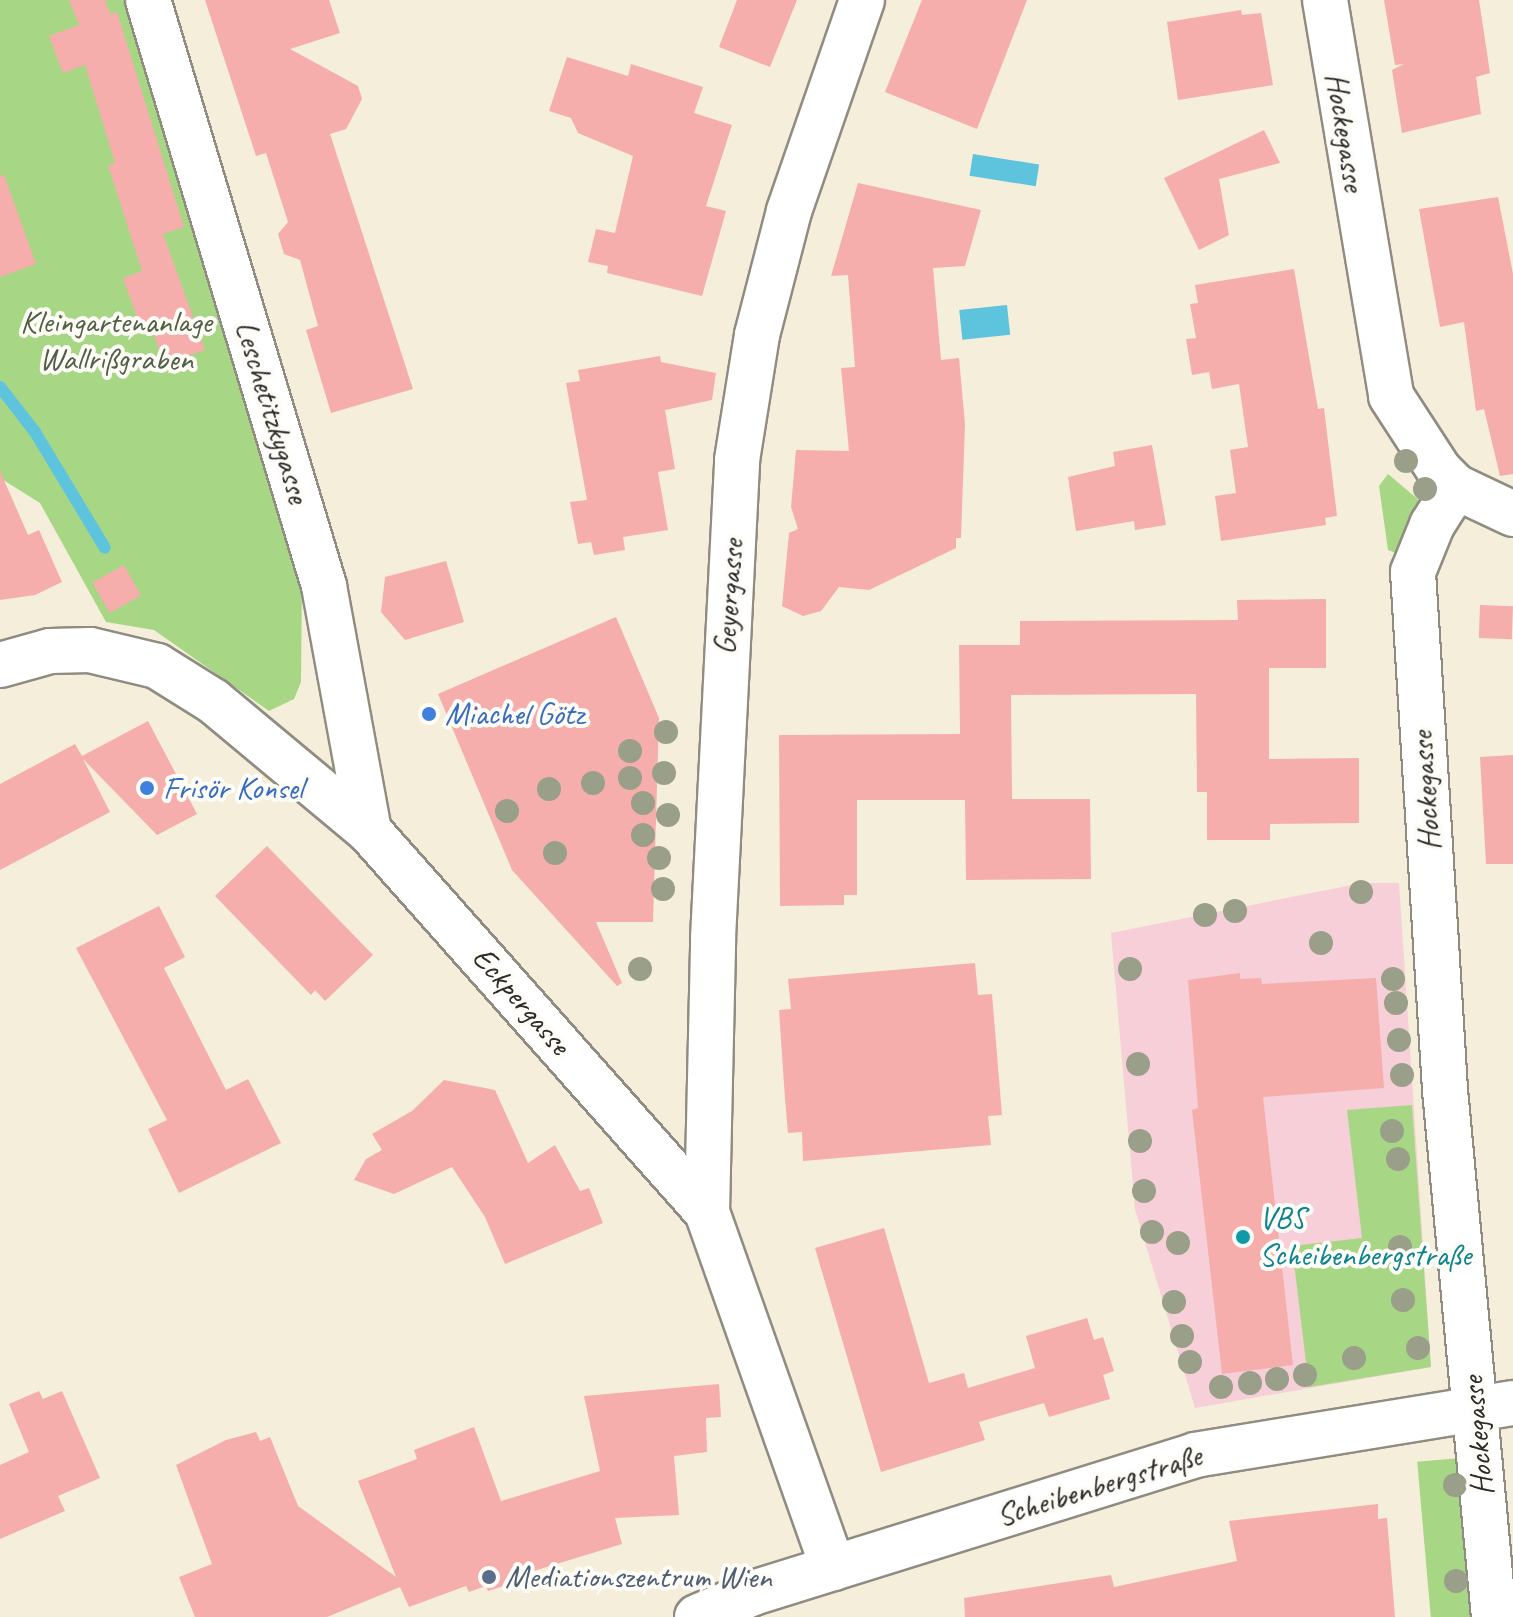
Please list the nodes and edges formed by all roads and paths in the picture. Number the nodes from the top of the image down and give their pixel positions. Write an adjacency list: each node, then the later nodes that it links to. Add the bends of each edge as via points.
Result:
1 (148, 0): 7 (street, Leschetitzkygasse, via 324,586)
2 (862, 0): 8 (street, Geyergasse, via 789,211 757,335 737,460 721,752)
3 (1325, 0): 4 (street, Hockegasse, via 1385,376 1405,424)
4 (1456, 487): 5 (street); 9 (street, Hockegasse, via 1432,525 1413,572 1445,1090)
5 (1513, 514)
6 (0, 665): 7 (street, Eckpergasse, via 50,651 90,650 157,666 225,710)
7 (369, 831): 8 (street, Eckpergasse)
8 (707, 1212): 10 (street, Eckpergasse)
9 (1494, 1405): 10 (street, Scheibenbergstraße, via 1195,1455); 12 (street, Hockegasse)
10 (833, 1568): 11 (street, Scheibenbergstraße)
11 (697, 1617)
12 (1494, 1617)

